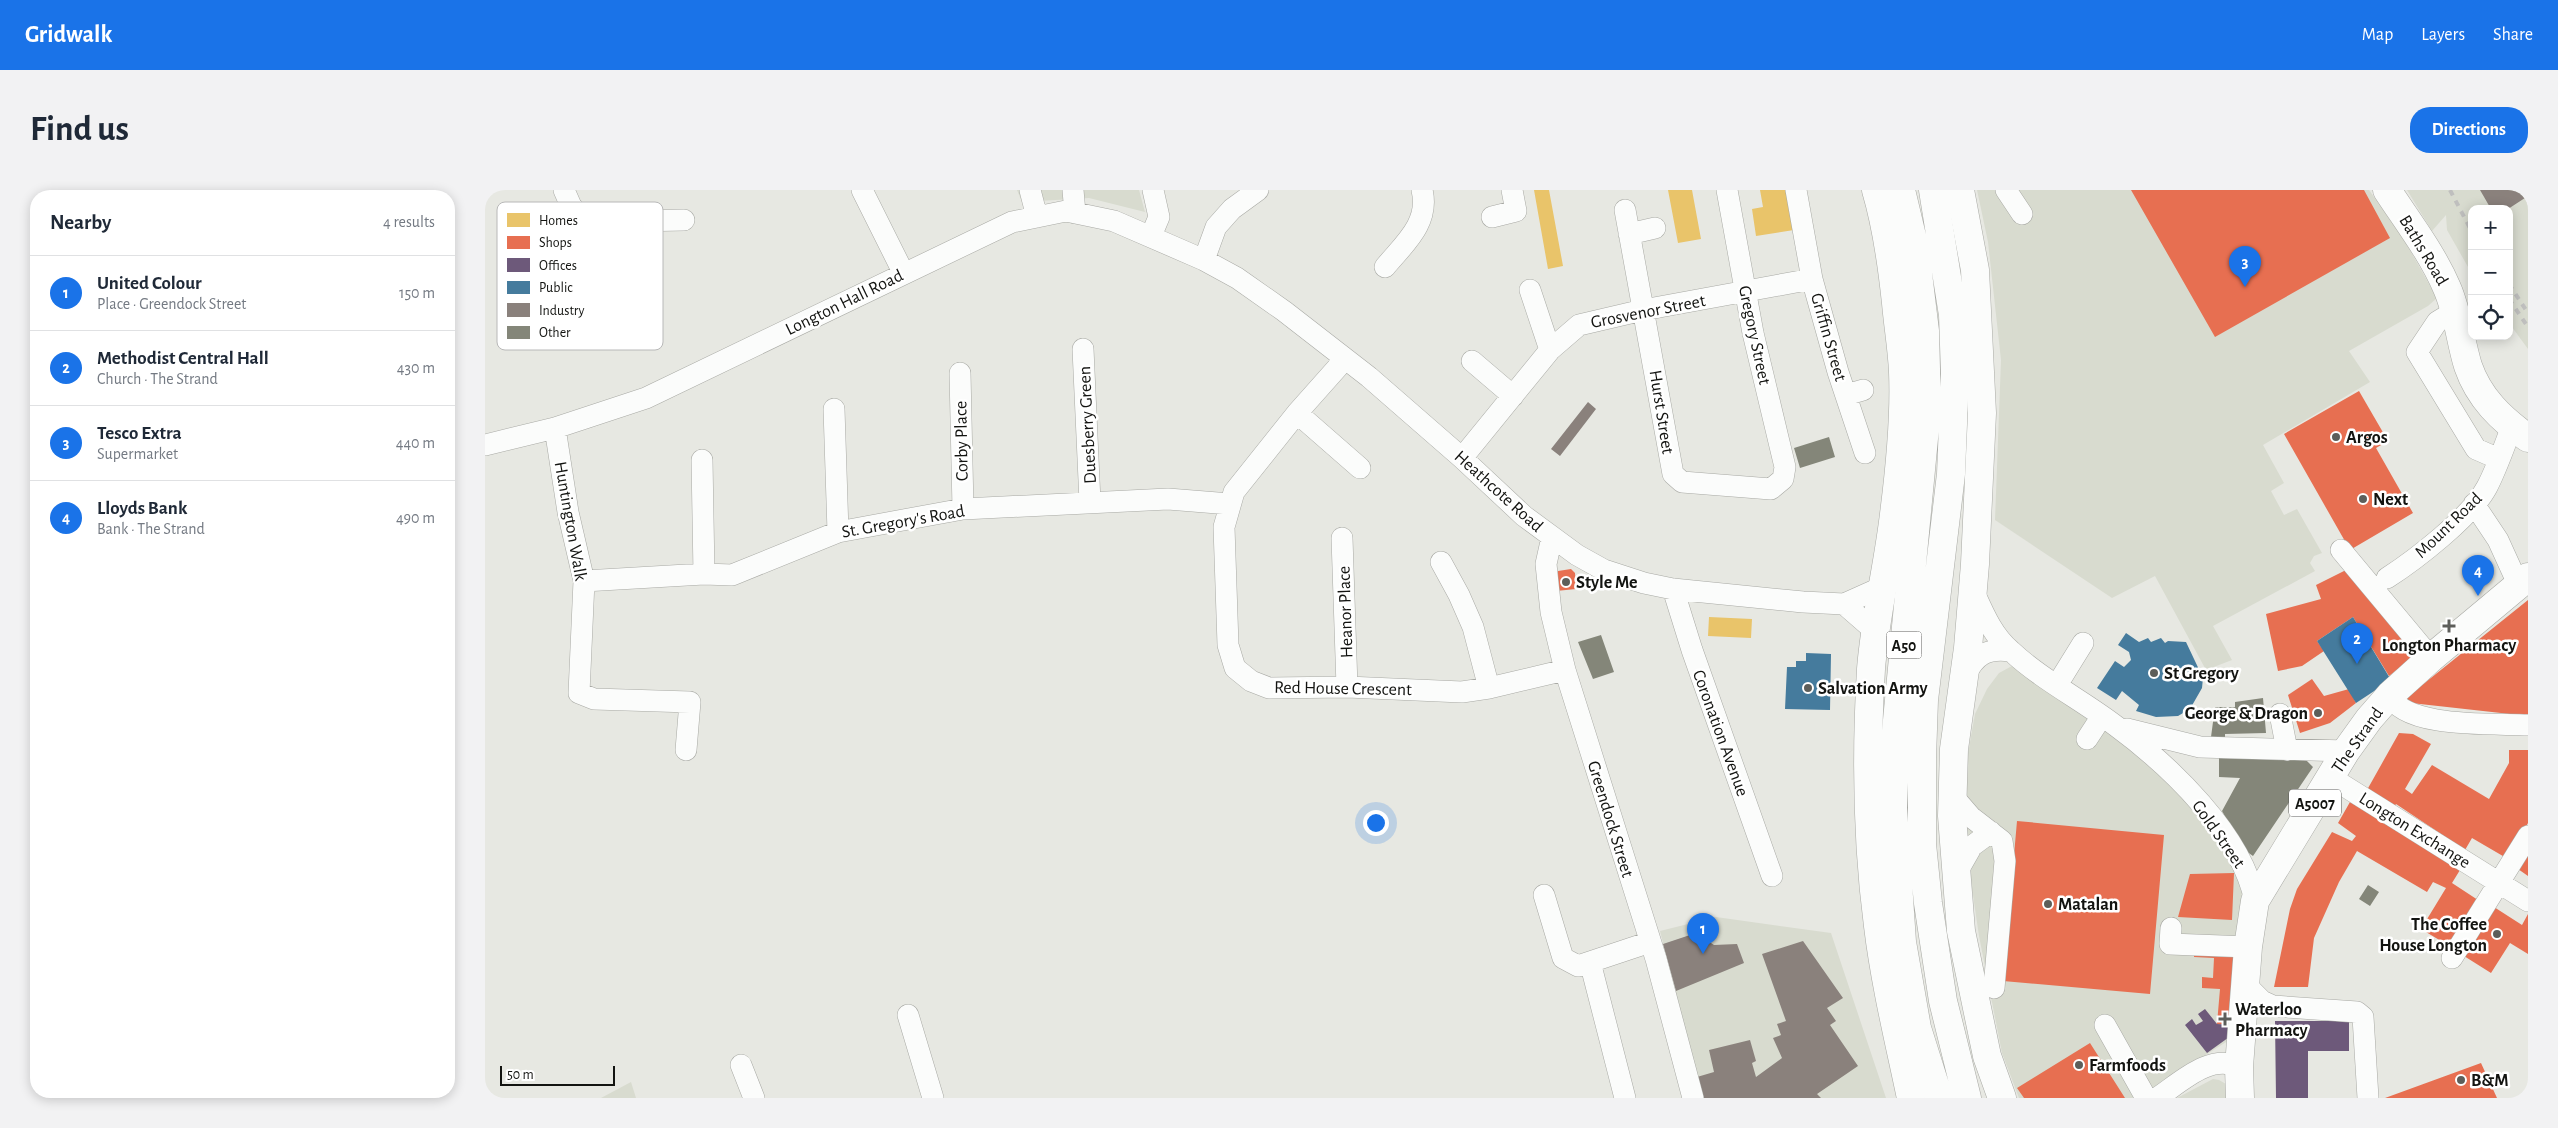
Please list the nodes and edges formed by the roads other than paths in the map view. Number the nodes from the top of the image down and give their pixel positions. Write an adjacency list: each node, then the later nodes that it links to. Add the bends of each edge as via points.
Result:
1 (564, 190): 18 (street)
2 (862, 190): 32 (street)
3 (1031, 190): 24 (street)
4 (1073, 190): 21 (street)
5 (1153, 190): 28 (street, via 1159,217)
6 (1258, 190): 19 (street)
7 (1421, 190): 31 (street, via 1424,212 1421,223)
8 (1512, 190): 25 (street, via 1516,211)
9 (1727, 190): 35 (street, Gregory Street)
10 (1796, 190): 33 (street, Griffin Street)
11 (1876, 190): 68 (main road, A50, via 1893,273 1903,371 1902,435)
12 (1901, 190): 117 (main road, A50, via 1915,249 1925,331 1927,407 1896,730 1893,808 1903,942 1917,1028)
13 (1933, 190): 118 (main road, A50, via 1953,315 1955,374 1951,474 1924,700 1922,844 1943,1001)
14 (1959, 190): 70 (main road, via 1975,270 1981,354 1982,413)
15 (2006, 190): 16 (street, via 2022,214)
16 (2023, 190)
17 (2387, 190): 37 (main road, Baths Road, via 2436,266)
18 (569, 202)
19 (1232, 209): 29 (street); 30 (street, via 1216,227)
20 (1625, 210): 27 (street, Hurst Street)
21 (1075, 213): 24 (street, Longton Hall Road, via 1066,211); 28 (street, Longton Hall Road, via 1114,221)
22 (673, 215): 23 (street)
23 (663, 216)
24 (1037, 216): 32 (street, Longton Hall Road, via 1012,222)
25 (1492, 217)
26 (1655, 228): 27 (street)
27 (1629, 234): 36 (street, Hurst Street)
28 (1151, 236): 30 (street, Longton Hall Road)
29 (1195, 237)
30 (1204, 260): 40 (street, Heathcote Road, via 1253,289)
31 (1385, 267)
32 (903, 272): 46 (street, Longton Hall Road, via 646,398)
33 (1812, 279): 35 (street, Griffin Street); 49 (street, Griffin Street, via 1855,393)
34 (1530, 290): 39 (street)
35 (1745, 293): 36 (street, Grosvenor Street); 54 (street, Gregory Street, via 1785,467)
36 (1643, 310): 39 (street, Grosvenor Street, via 1579,325); 54 (street, Hurst Street, via 1671,469 1677,479 1771,489)
37 (2455, 311): 47 (main road, Baths Road, via 2468,366 2480,392 2496,413); 51 (street, via 2437,322 2417,352 2476,449)
38 (1083, 348): 55 (street, Duesberry Green)
39 (1550, 350): 43 (street, Grosvenor Street)
40 (1345, 360): 45 (street, Red House Crescent); 50 (street, Heathcote Road)
41 (1472, 361): 43 (street)
42 (960, 373): 58 (street, Corby Place)
43 (1513, 396): 50 (street, Grosvenor Street)
44 (834, 409): 59 (street)
45 (1297, 412): 53 (street); 56 (street, Red House Crescent, via 1233,492)
46 (555, 428): 48 (street, Longton Hall Road); 67 (street, Huntington Walk, via 568,512)
47 (2520, 432): 51 (street, Mount Road)
48 (485, 446)
49 (1865, 453)
50 (1462, 458): 60 (street, Heathcote Road)
51 (2499, 459): 57 (street, Mount Road, via 2486,489)
52 (703, 460): 64 (street)
53 (1360, 468)
54 (1783, 478)
55 (1091, 502): 56 (street, St. Gregory's Road, via 1168,499); 58 (street, St. Gregory's Road)
56 (1230, 504): 79 (street, Red House Crescent, via 1224,527 1227,645 1235,668 1251,681 1269,688)
57 (2474, 504): 65 (street, Mount Road, via 2400,560); 66 (street)
58 (963, 509): 59 (street, St. Gregory's Road)
59 (838, 532): 64 (street, St. Gregory's Road, via 732,575)
60 (1551, 537): 69 (street, Heathcote Road, via 1604,570 1644,584); 76 (street, Greendock Street, via 1546,564 1551,612)
61 (1342, 538): 79 (street, Heanor Place)
62 (2341, 550): 75 (street)
63 (1441, 562): 80 (street, via 1473,627)
64 (704, 574): 67 (street, St. Gregory's Road)
65 (2387, 578)
66 (2523, 580): 75 (main road, The Strand / A5007)
67 (584, 581): 87 (street, Huntington Walk, via 579,693 594,699 690,702)
68 (1882, 587): 71 (street, Heathcote Road); 72 (main road, A50)
69 (1673, 589): 71 (street, Heathcote Road); 96 (street, Coronation Avenue)
70 (1973, 590): 74 (street, via 1988,624); 77 (main road)
71 (1844, 604): 72 (street)
72 (1875, 631): 116 (main road, A50, via 1869,721 1871,831 1878,926)
73 (2083, 643): 78 (street)
74 (2010, 651): 77 (street, via 1987,651 1972,662); 78 (street)
75 (2431, 658): 81 (main road, The Strand / A5007)
76 (1565, 670): 80 (street, Red House Crescent); 102 (street, Greendock Street)
77 (1964, 676): 92 (main road)
78 (2057, 685): 83 (street)
79 (1347, 687): 80 (street, Red House Crescent, via 1462,692)
80 (1489, 688)
81 (2390, 695): 84 (street, via 2394,704 2403,711 2429,720); 89 (main road, The Strand / A5007)
82 (2281, 714): 88 (street)
83 (2109, 721): 85 (street); 86 (street, via 2150,736); 90 (street)
84 (2528, 725)
85 (2087, 739)
86 (2200, 747): 88 (street); 90 (street)
87 (686, 750)
88 (2287, 750): 89 (street)
89 (2346, 751): 91 (main road, The Strand / A5007)
90 (2172, 773): 99 (street, Gold Street, via 2217,824 2245,870)
91 (2330, 778): 97 (street, Longton Exchange); 99 (main road, The Strand / A5007)
92 (1952, 795): 93 (street, via 1971,817); 95 (main road)
93 (1991, 832): 95 (street, via 1972,846); 107 (street, via 2002,841 2005,861)
94 (2528, 836): 97 (street)
95 (1956, 874): 119 (main road, via 1961,931 1971,986 1987,1056)
96 (1772, 876)
97 (2500, 883): 100 (street, Longton Exchange); 104 (street)
98 (1544, 895): 105 (street, via 1563,958 1578,966)
99 (2255, 901): 103 (main road, The Strand / A5007)
100 (2528, 901)
101 (2171, 928): 103 (street, via 2170,944)
102 (1650, 942): 105 (street); 115 (street, Greendock Street)
103 (2248, 947): 106 (main road, The Strand / A5007)
104 (2452, 958)
105 (1590, 962): 114 (street)
106 (2246, 985): 111 (main road, The Strand / A5007); 123 (street, via 2262,1001 2273,1006 2358,1017)
107 (1994, 988)
108 (908, 1015): 113 (street)
109 (2105, 1025): 120 (street)
110 (741, 1066): 112 (street)
111 (2239, 1066): 121 (street, via 2218,1061); 122 (main road, The Strand / A5007)
112 (754, 1098)
113 (933, 1098)
114 (1625, 1098)
115 (1693, 1098)
116 (1911, 1098)
117 (1939, 1098)
118 (1967, 1098)
119 (2002, 1098)
120 (2146, 1098)
121 (2157, 1098)
122 (2240, 1098)
123 (2368, 1098)

